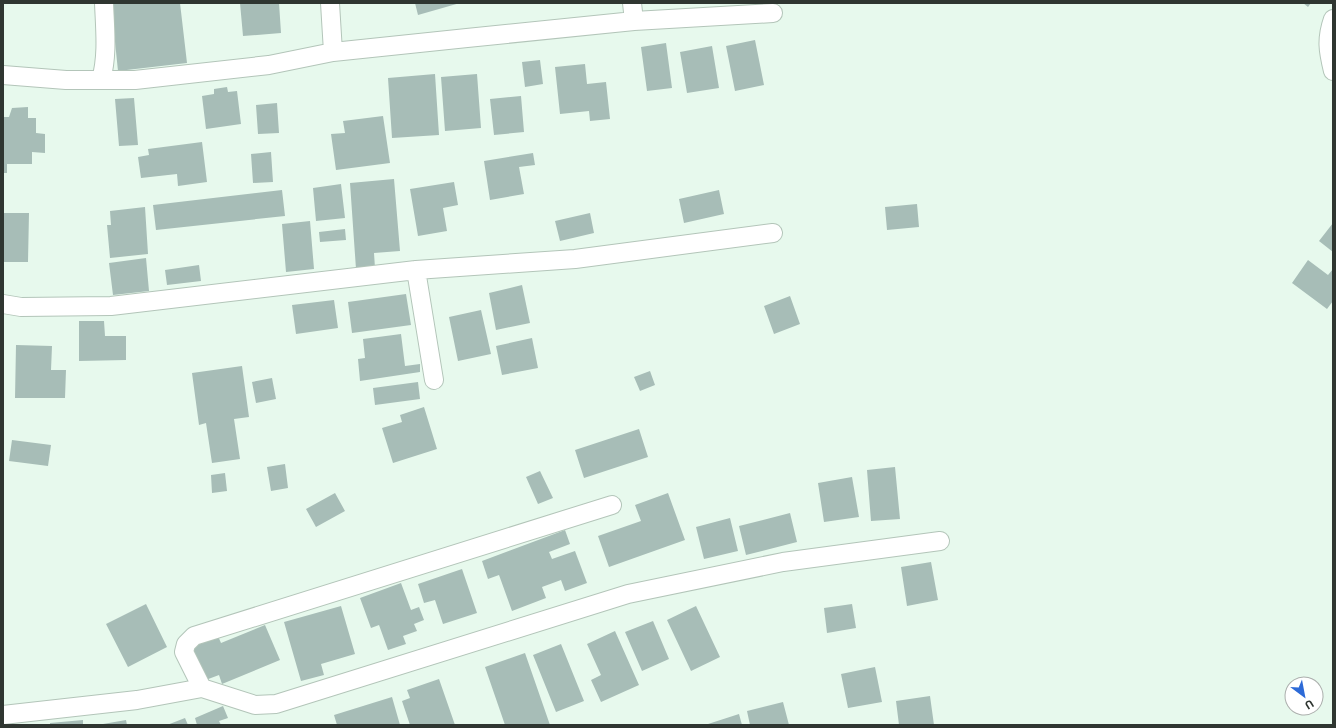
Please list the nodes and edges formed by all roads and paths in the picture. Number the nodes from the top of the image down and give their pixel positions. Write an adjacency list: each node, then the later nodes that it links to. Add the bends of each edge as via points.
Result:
1 (104, 3): 10 (street, via 106,50)
2 (330, 3): 7 (street)
3 (632, 3): 6 (street)
4 (773, 13): 6 (street)
5 (1333, 19): 8 (street, via 1328,51)
6 (634, 21): 7 (street)
7 (333, 52): 10 (street, via 269,65 135,80)
8 (1333, 71)
9 (3, 75): 10 (street)
10 (101, 80)
11 (773, 233): 12 (street, via 575,259)
12 (416, 270): 13 (street, via 111,306 21,307); 14 (street)
13 (3, 304)
14 (434, 380)
15 (612, 505): 17 (street, via 194,636 186,644 184,652)
16 (940, 541): 17 (street, via 783,562 628,594 276,704 255,705)
17 (202, 688): 18 (street, via 137,700)
18 (3, 715)

